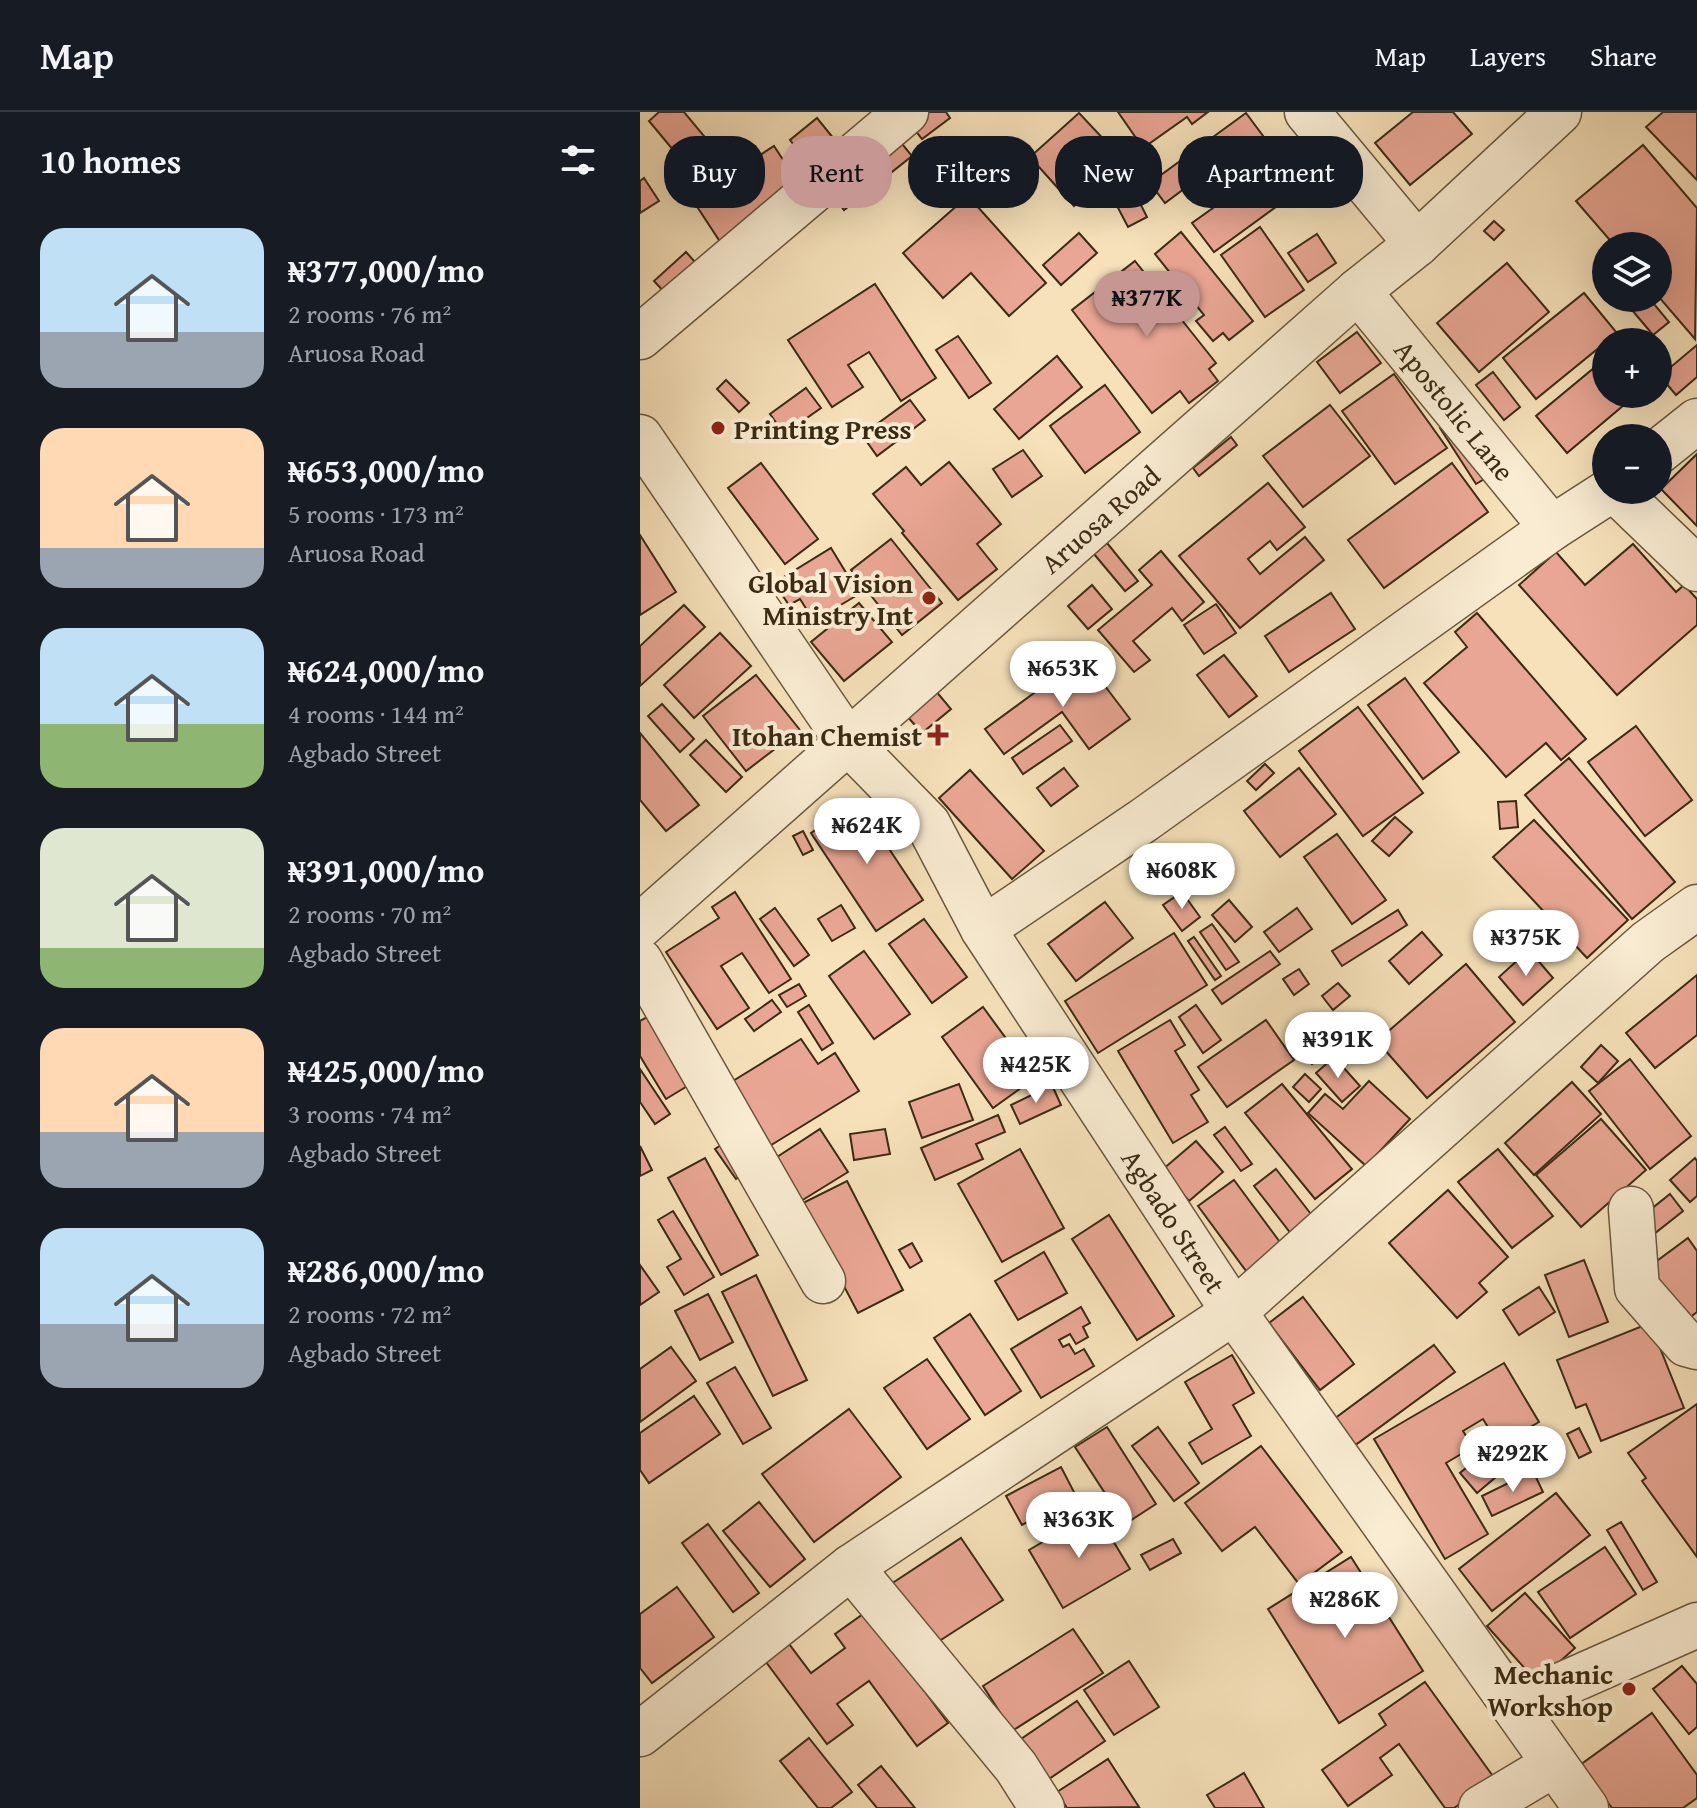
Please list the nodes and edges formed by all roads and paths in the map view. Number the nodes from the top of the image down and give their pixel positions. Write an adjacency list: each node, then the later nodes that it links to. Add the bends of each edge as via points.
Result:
1 (906, 112): 6 (street)
2 (1307, 112): 4 (street)
3 (1559, 112): 4 (street, Aruosa Road)
4 (1417, 244): 5 (street, Aruosa Road)
5 (1358, 291): 12 (street, Apostolic Lane); 14 (street, Aruosa Road)
6 (640, 337)
7 (1697, 421): 9 (street)
8 (640, 437): 14 (street, Agbado Street)
9 (1672, 441)
10 (1592, 503): 12 (street)
11 (1628, 504): 13 (street)
12 (1552, 528): 17 (street)
13 (1697, 569)
14 (848, 742): 16 (street, Aruosa Road); 17 (street, Agbado Street, via 928,824)
15 (1697, 907): 21 (street, via 1648,942)
16 (640, 926)
17 (983, 929): 21 (street, Agbado Street)
18 (640, 961): 20 (street)
19 (1631, 1209): 22 (street, via 1637,1288 1686,1344)
20 (823, 1281)
21 (1234, 1312): 23 (street); 25 (street, Agbado Street)
22 (1697, 1347)
23 (851, 1567): 26 (street); 28 (street, via 1016,1767)
24 (1697, 1625): 25 (street)
25 (1514, 1706): 27 (street, Agbado Street)
26 (640, 1734)
27 (1553, 1765): 29 (street); 30 (street, Agbado Street)
28 (1042, 1808)
29 (1481, 1808)
30 (1586, 1808)

